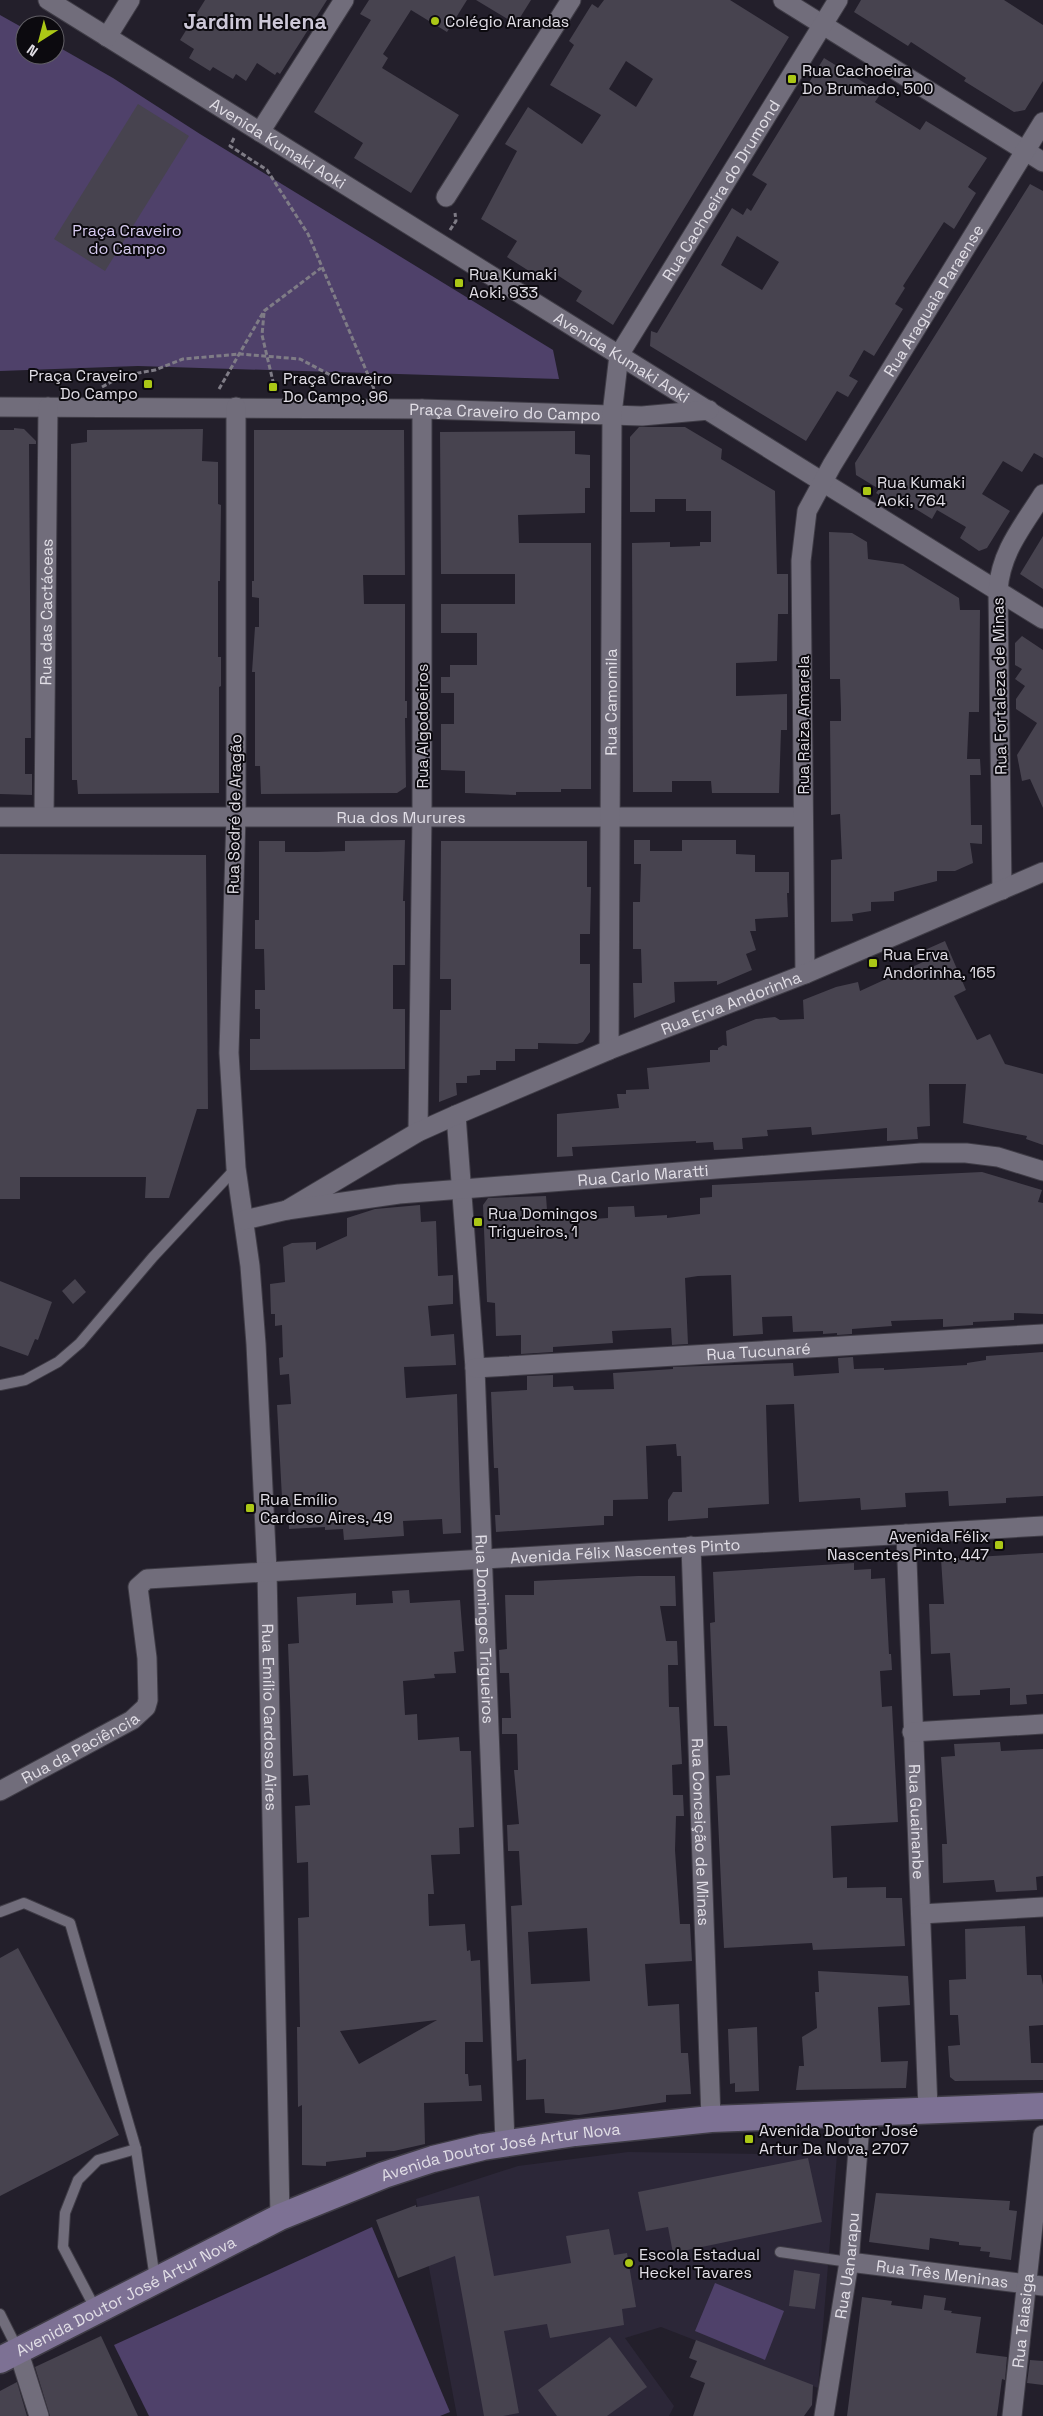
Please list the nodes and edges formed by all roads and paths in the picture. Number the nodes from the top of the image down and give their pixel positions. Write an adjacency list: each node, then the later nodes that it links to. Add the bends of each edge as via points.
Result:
1 (48, 0): 8 (street, Avenida Kumaki Aoki)
2 (130, 0): 8 (street)
3 (344, 0): 11 (street)
4 (571, 0): 14 (street)
5 (783, 0): 7 (street)
6 (838, 0): 7 (street, Rua Cachoeira do Drumond)
7 (822, 25): 12 (street); 20 (street, Rua Cachoeira do Drumond)
8 (107, 36): 9 (street, Avenida Kumaki Aoki)
9 (243, 122): 11 (street, Avenida Kumaki Aoki); 16 (path, via 230,146 267,170 308,234)
10 (1043, 122): 12 (street, Rua Araguaia Paraense)
11 (260, 132): 15 (street, Avenida Kumaki Aoki)
12 (1025, 150): 13 (street); 32 (street, Rua Araguaia Paraense)
13 (1043, 162)
14 (446, 197): 15 (path, via 446,202 455,212 456,221)
15 (441, 246): 20 (street, Avenida Kumaki Aoki)
16 (321, 268): 17 (path); 21 (path)
17 (264, 311): 18 (path); 19 (path, via 262,335)
18 (240, 354): 19 (path); 22 (path, via 183,359 155,370 122,376); 23 (path)
19 (267, 355): 21 (path, via 300,359 336,378 356,383); 27 (path)
20 (619, 355): 30 (street, Avenida Kumaki Aoki); 31 (street, Rua Camomila)
21 (370, 381): 28 (path)
22 (98, 388)
23 (209, 406): 25 (street, Praça Craveiro do Campo); 26 (street, Praça Craveiro do Campo)
24 (0, 407): 25 (street, Praça Craveiro do Campo)
25 (48, 407): 38 (street, Rua das Cactáceas)
26 (236, 407): 27 (street, Praça Craveiro do Campo); 39 (street, Rua Sodré de Aragão)
27 (279, 408): 28 (street, Praça Craveiro do Campo)
28 (382, 408): 29 (street, Praça Craveiro do Campo)
29 (422, 409): 31 (street, Praça Craveiro do Campo); 36 (street, Rua Algodoeiros)
30 (709, 410): 31 (street, Praça Craveiro do Campo, via 642,416); 32 (street, Avenida Kumaki Aoki)
31 (612, 414): 37 (street, Rua Camomila)
32 (823, 481): 34 (street, Avenida Kumaki Aoki); 41 (street, Rua Raiza Amarela, via 807,510 803,534)
33 (1043, 494): 34 (street, Rua Fortaleza de Minas, via 1004,555)
34 (998, 590): 35 (street, Avenida Kumaki Aoki); 43 (street, Rua Fortaleza de Minas)
35 (1043, 619)
36 (422, 815): 37 (street, Rua dos Murures); 39 (street, Rua dos Murures); 47 (street, Rua Algodoeiros)
37 (612, 815): 41 (street, Rua dos Murures); 45 (street, Rua Camomila)
38 (44, 816): 39 (street, Rua dos Murures); 40 (street, Rua dos Murures)
39 (236, 816): 48 (street, Rua Sodré de Aragão, via 229,1053)
40 (0, 817)
41 (803, 817): 44 (street, Rua Raiza Amarela)
42 (1043, 872): 43 (street, Rua Erva Andorinha)
43 (1002, 890): 44 (street, Rua Erva Andorinha)
44 (805, 974): 45 (street, Rua Erva Andorinha)
45 (609, 1050): 46 (street, Rua Erva Andorinha)
46 (456, 1115): 47 (street, Rua Erva Andorinha); 50 (street, Rua Domingos Trigueiros)
47 (418, 1132): 51 (street)
48 (236, 1168): 52 (street, Rua Sodré de Aragão); 55 (lane, via 80,1343 58,1362 25,1380)
49 (1043, 1171): 50 (street, Rua Carlo Maratti, via 998,1157 921,1153)
50 (460, 1190): 51 (street, Rua Carlo Maratti, via 399,1194); 54 (street, Rua Domingos Trigueiros)
51 (287, 1210): 52 (street, Rua Carlo Maratti)
52 (244, 1220): 60 (street, Rua Emílio Cardoso Aires, via 256,1344)
53 (1043, 1334): 54 (street, Rua Tucunaré)
54 (475, 1368): 59 (street, Rua Domingos Trigueiros)
55 (0, 1385)
56 (1043, 1526): 57 (street, Avenida Félix Nascentes Pinto)
57 (906, 1534): 58 (street, Avenida Félix Nascentes Pinto); 63 (street, Rua Guainanbe)
58 (691, 1546): 59 (street, Avenida Félix Nascentes Pinto); 71 (street, Rua Conceição de Minas)
59 (482, 1558): 60 (street, Avenida Félix Nascentes Pinto); 73 (street, Rua Domingos Trigueiros)
60 (267, 1571): 61 (street, Avenida Félix Nascentes Pinto); 75 (street, Rua Emílio Cardoso Aires)
61 (147, 1579): 64 (street, Rua da Paciência, via 138,1587 149,1684 146,1707 132,1720)
62 (1043, 1724): 63 (street)
63 (912, 1732): 67 (street, Rua Guainanbe)
64 (0, 1791)
65 (1043, 1907): 67 (street)
66 (0, 1912): 74 (lane, via 24,1903 70,1923)
67 (921, 1914): 69 (street, Rua Guainanbe)
68 (1043, 2106): 69 (main road, Avenida Doutor José Artur Nova)
69 (928, 2109): 70 (main road, Avenida Doutor José Artur Nova)
70 (861, 2112): 71 (main road, Avenida Doutor José Artur Nova); 77 (street, Rua Uanarapu)
71 (711, 2118): 73 (main road, Avenida Doutor José Artur Nova)
72 (1043, 2135): 79 (street, Rua Taiasiga)
73 (505, 2142): 75 (main road, Avenida Doutor José Artur Nova, via 433,2159 384,2175)
74 (136, 2149): 78 (lane); 80 (lane, via 98,2160 78,2180 65,2213 63,2247)
75 (280, 2217): 78 (main road, Avenida Doutor José Artur Nova)
76 (780, 2252): 77 (lane, Rua Três Meninas)
77 (849, 2262): 79 (street, Rua Três Meninas); 84 (street, Rua Uanarapu)
78 (154, 2279): 80 (main road, Avenida Doutor José Artur Nova)
79 (1034, 2285): 85 (street, Rua Taiasiga)
80 (96, 2310): 82 (main road, Avenida Doutor José Artur Nova)
81 (0, 2314): 82 (lane)
82 (9, 2355): 83 (street)
83 (39, 2416)
84 (824, 2416)
85 (1012, 2416)

